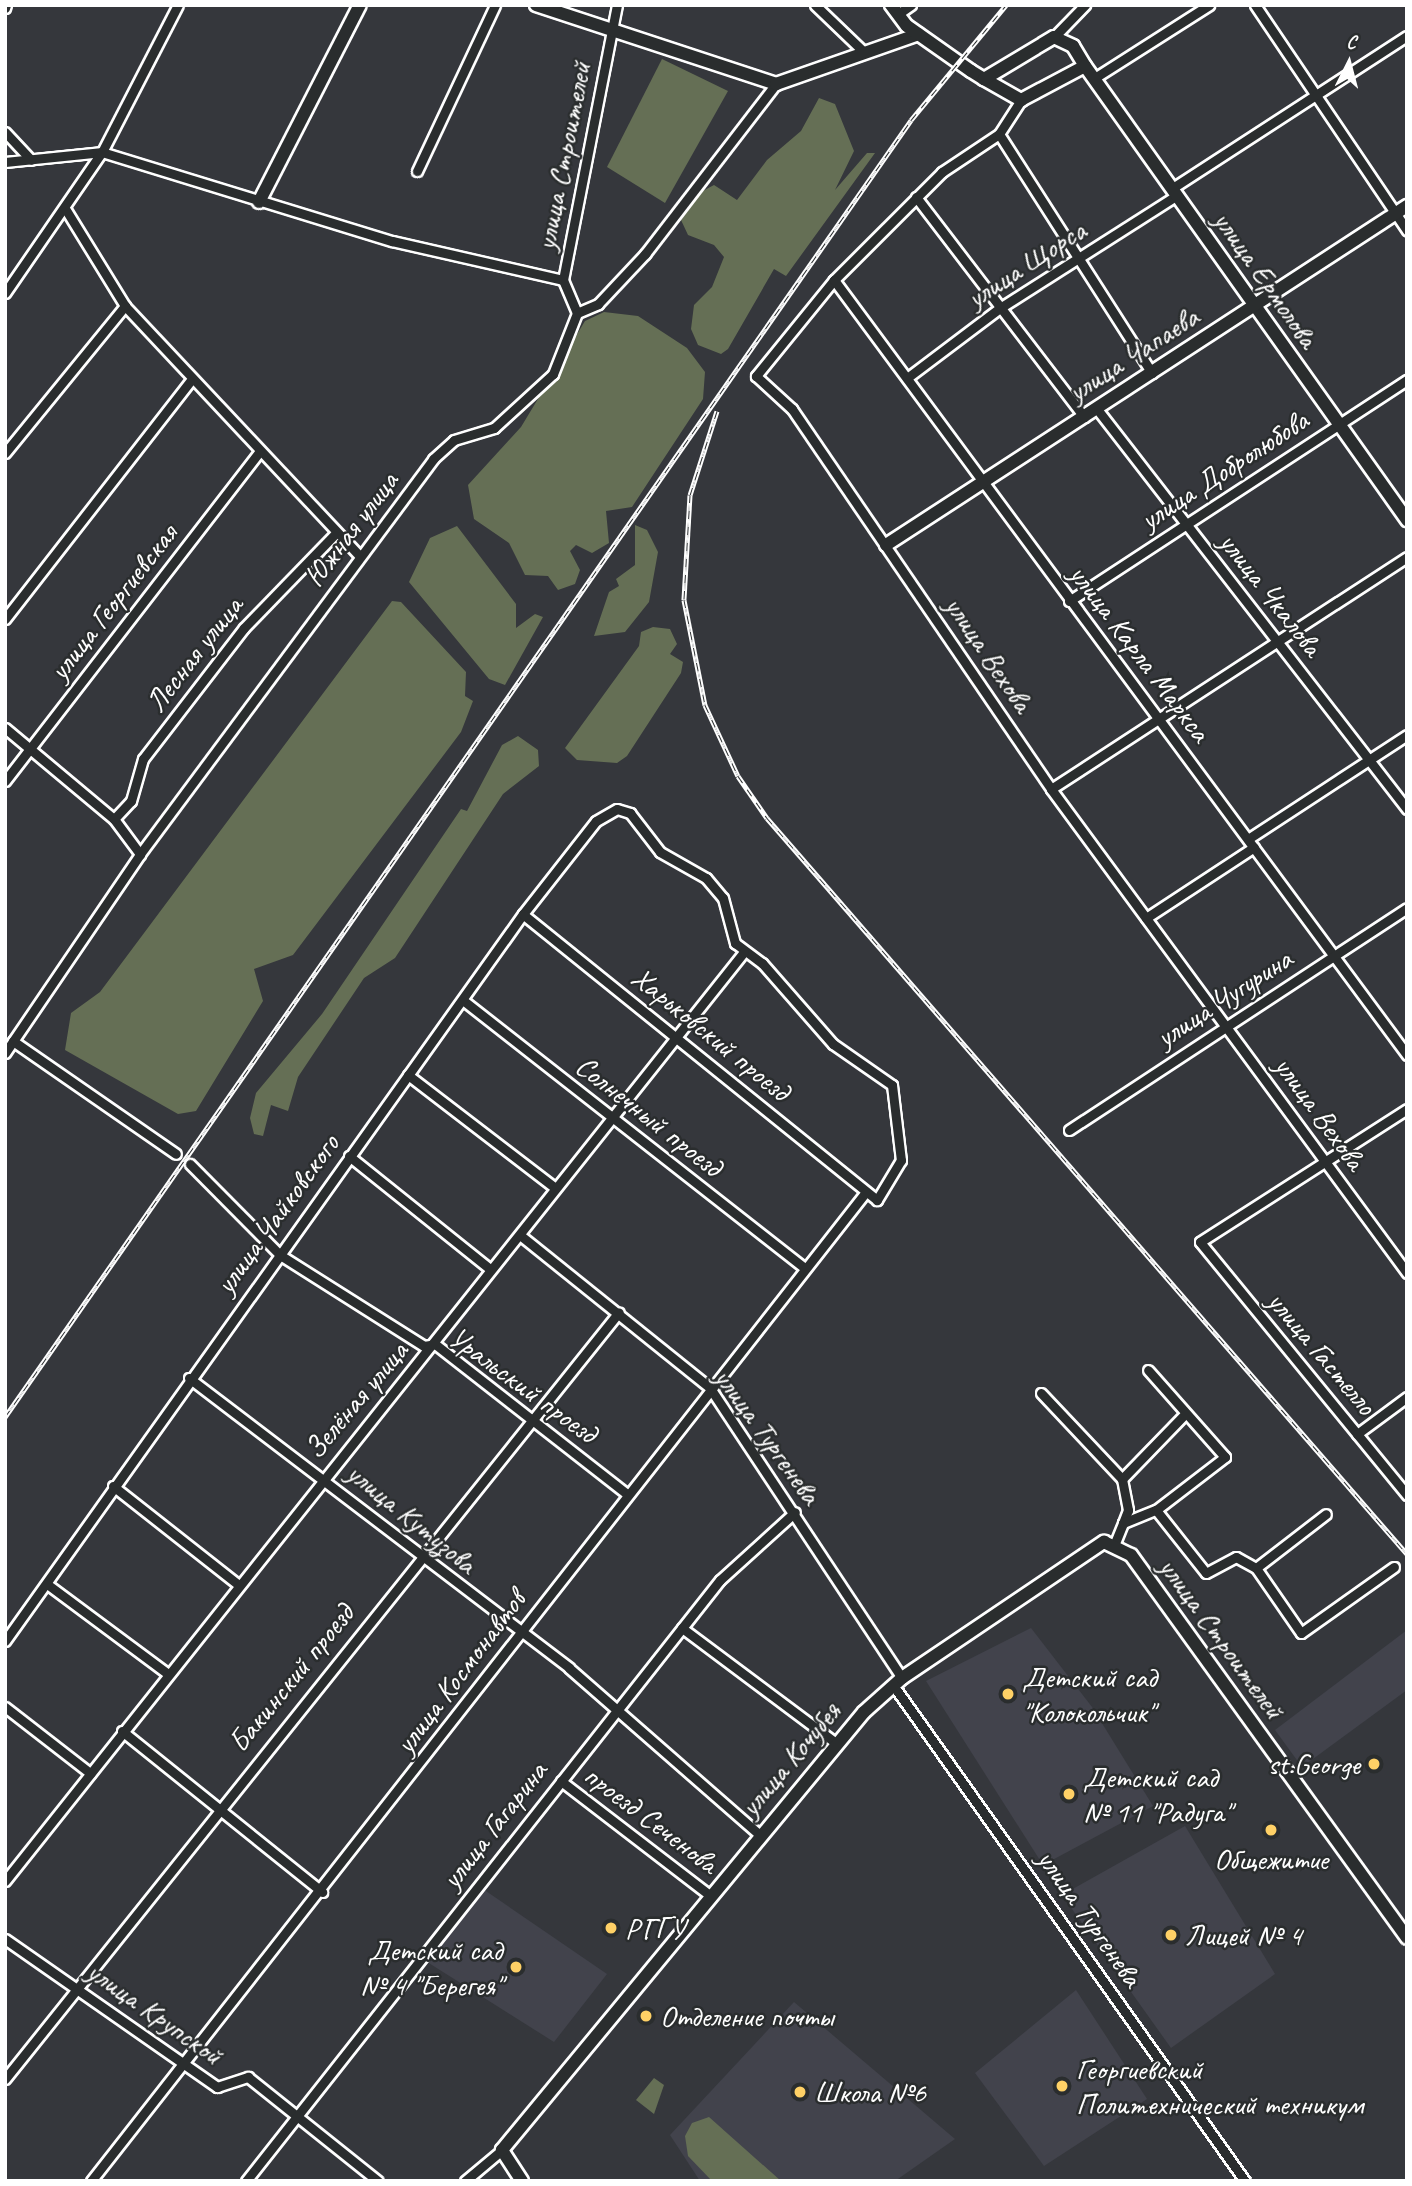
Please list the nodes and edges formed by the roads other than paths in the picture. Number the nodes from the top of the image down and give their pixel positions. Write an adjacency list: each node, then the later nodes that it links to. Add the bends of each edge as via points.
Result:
1 (177, 5): 25 (street)
2 (360, 5): 31 (street)
3 (495, 5): 28 (street)
4 (536, 5): 12 (street)
5 (617, 5): 12 (street, улица Строителей)
6 (815, 5): 16 (street)
7 (912, 5): 11 (street)
8 (1085, 5): 15 (street)
9 (1209, 5): 19 (street)
10 (1255, 5): 21 (street)
11 (893, 9): 13 (street)
12 (614, 30): 20 (street); 37 (street, улица Строителей)
13 (919, 34): 16 (street); 18 (street)
14 (1407, 36): 21 (street, улица Щорса)
15 (1054, 37): 17 (street, улица Ермолова, via 1073,46); 18 (street)
16 (863, 51): 20 (street)
17 (1084, 66): 19 (street, улица Ермолова); 22 (street)
18 (984, 79): 22 (street)
19 (1093, 79): 29 (street, улица Ермолова)
20 (776, 84): 43 (street, via 645,254 598,304)
21 (1316, 95): 29 (street, улица Щорса); 34 (street)
22 (1021, 100): 24 (street, улица Вехова)
23 (5, 132): 26 (street)
24 (999, 134): 30 (street, улица Вехова); 36 (street)
25 (102, 152): 26 (street); 31 (street); 33 (street)
26 (31, 160): 27 (street)
27 (5, 162)
28 (417, 170)
29 (1173, 193): 36 (street, улица Щорса); 42 (street, улица Ермолова)
30 (916, 197): 38 (street, улица Вехова); 41 (street)
31 (259, 202): 37 (street)
32 (1407, 206): 34 (street, улица Чапаева)
33 (66, 210): 39 (street); 40 (street)
34 (1395, 213): 35 (street); 42 (street, улица Чапаева)
35 (1407, 230)
36 (1080, 258): 41 (street, улица Щорса); 44 (street)
37 (563, 280): 43 (street, улица Строителей)
38 (834, 280): 45 (street, улица Карла Маркса); 57 (street, улица Вехова, via 756,376 792,409)
39 (5, 293)
40 (125, 306): 47 (street); 52 (street)
41 (1000, 308): 45 (street, улица Щорса); 49 (street)
42 (1254, 309): 44 (street, улица Чапаева); 50 (street, улица Ермолова)
43 (576, 313): 58 (street, Южная улица, via 553,374 494,428 454,440)
44 (1152, 373): 48 (street, улица Чапаева)
45 (906, 378): 53 (street, улица Карла Маркса)
46 (1407, 380): 50 (street, улица Добролюбова)
47 (190, 381): 51 (street); 61 (street)
48 (1097, 409): 49 (street, улица Чапаева); 55 (street, улица Чкалова)
49 (1083, 417): 53 (street, улица Чапаева)
50 (1335, 427): 54 (street, улица Ермолова); 55 (street, улица Добролюбова)
51 (259, 452): 56 (street); 66 (street, улица Георгиевская)
52 (5, 453)
53 (985, 484): 57 (street, улица Чапаева); 60 (street, улица Карла Маркса)
54 (1407, 520)
55 (1185, 523): 60 (street, улица Добролюбова); 62 (street, улица Чкалова)
56 (336, 533): 58 (street); 71 (street, Лесная улица, via 244,628 143,759 131,801)
57 (886, 545): 69 (street, улица Вехова)
58 (360, 556): 73 (street, Южная улица)
59 (1407, 557): 62 (street)
60 (1069, 601): 63 (street, улица Карла Маркса)
61 (5, 619)
62 (1277, 642): 63 (street); 67 (street, улица Чкалова)
63 (1160, 721): 69 (street); 72 (street, улица Карла Маркса)
64 (5, 728): 66 (street)
65 (1407, 735): 67 (street)
66 (30, 749): 68 (street, улица Георгиевская); 71 (street)
67 (1368, 760): 70 (street, улица Чкалова); 72 (street)
68 (5, 781)
69 (1051, 789): 76 (street, улица Вехова)
70 (1407, 810)
71 (114, 819): 73 (street)
72 (1251, 843): 76 (street); 78 (street, улица Карла Маркса)
73 (139, 854): 82 (street, Южная улица)
74 (1407, 908): 78 (street, улица Чугурина)
75 (523, 914): 77 (street, улица Чайковского, via 596,821 617,809 630,813 660,852 706,878 723,898 735,943); 79 (street, улица Чайковского); 81 (street, Харьковский проезд)
76 (1146, 918): 80 (street, улица Вехова)
77 (744, 952): 81 (street, Зелёная улица); 94 (street, via 762,963 833,1044 892,1085 901,1160 877,1200)
78 (1333, 956): 80 (street, улица Чугурина); 84 (street, улица Карла Маркса)
79 (464, 1001): 85 (street, улица Чайковского); 87 (street, Солнечный проезд)
80 (1225, 1027): 88 (street, улица Чугурина); 91 (street, улица Вехова)
81 (674, 1035): 87 (street, Зелёная улица); 94 (street, Харьковский проезд)
82 (13, 1041): 83 (street, Южная улица); 89 (street)
83 (5, 1053)
84 (1407, 1055)
85 (408, 1075): 90 (street, улица Чайковского); 93 (street)
86 (1407, 1110): 91 (street)
87 (609, 1117): 93 (street, Зелёная улица); 97 (street, Солнечный проезд)
88 (1069, 1130)
89 (176, 1154)
90 (349, 1156): 96 (street, улица Чайковского); 98 (street)
91 (1325, 1161): 99 (street, улица Вехова); 109 (street, улица Гастелло, via 1200,1241)
92 (190, 1164): 96 (street, Уральский проезд)
93 (555, 1188): 95 (street, Зелёная улица)
94 (866, 1192): 97 (street, улица Космонавтов)
95 (520, 1235): 98 (street, Зелёная улица); 100 (street, улица Тургенева)
96 (280, 1255): 101 (street, Уральский проезд, via 424,1346); 103 (street, улица Чайковского)
97 (804, 1268): 104 (street, улица Космонавтов)
98 (490, 1269): 101 (street, Зелёная улица)
99 (1407, 1273)
100 (619, 1312): 104 (street, улица Тургенева); 108 (street, Бакинский проезд)
101 (435, 1344): 108 (street, Уральский проезд); 110 (street, Зелёная улица)
102 (1149, 1370): 107 (street)
103 (189, 1378): 110 (street, улица Кутузова); 112 (street, улица Чайковского)
104 (710, 1388): 113 (street, улица Космонавтов); 116 (street, улица Тургенева)
105 (1041, 1393): 111 (street)
106 (1407, 1397): 109 (street)
107 (1185, 1413): 111 (street); 115 (street, via 1225,1457)
108 (531, 1417): 113 (street, Уральский проезд); 120 (street, Бакинский проезд)
109 (1357, 1434): 114 (street, улица Гастелло)
110 (322, 1478): 120 (street, улица Кутузова); 124 (street, Зелёная улица)
111 (1122, 1479): 118 (street, via 1128,1510)
112 (113, 1486): 123 (street, улица Чайковского); 124 (street)
113 (627, 1494): 126 (street, улица Космонавтов)
114 (1407, 1495)
115 (1156, 1510): 118 (street); 122 (street, via 1206,1573 1236,1557)
116 (795, 1512): 125 (street, улица Гагарина, via 757,1541); 129 (street, улица Тургенева)
117 (1326, 1514): 122 (street)
118 (1124, 1523): 119 (street)
119 (1115, 1543): 129 (street, улица Кочубея, via 1095,1546); 141 (street, улица Строителей, via 1131,1555)
120 (421, 1556): 126 (street, улица Кутузова); 136 (street, Бакинский проезд)
121 (1394, 1567): 122 (street, via 1301,1633)
122 (1256, 1568)
123 (47, 1584): 127 (street, улица Чайковского); 128 (street)
124 (239, 1585): 128 (street, Зелёная улица)
125 (682, 1628): 131 (street, улица Гагарина); 133 (street)
126 (519, 1636): 131 (street, улица Кутузова); 139 (street, улица Космонавтов)
127 (5, 1641)
128 (169, 1674): 132 (street, Зелёная улица)
129 (898, 1681): 133 (street, улица Кочубея); 153 (street, улица Тургенева)
130 (5, 1707): 134 (street)
131 (617, 1708): 135 (street, улица Гагарина); 137 (street, улица Кутузова)
132 (122, 1731): 134 (street, Зелёная улица); 136 (street)
133 (837, 1744): 137 (street, улица Кочубея)
134 (90, 1773): 138 (street, Зелёная улица)
135 (561, 1781): 140 (street, проезд Сеченова); 146 (street, улица Гагарина)
136 (216, 1808): 139 (street); 143 (street, Бакинский проезд)
137 (761, 1836): 140 (street, улица Кочубея)
138 (5, 1881)
139 (322, 1892): 144 (street, улица Космонавтов)
140 (711, 1896): 147 (street, улица Кочубея)
141 (1407, 1938)
142 (5, 1939): 143 (street, улица Крупской)
143 (76, 1989): 144 (street, улица Крупской); 145 (street, Бакинский проезд)
144 (178, 2065): 146 (street, улица Крупской, via 217,2087 248,2077); 148 (street, улица Космонавтов)
145 (5, 2078)
146 (295, 2114): 149 (street, улица Гагарина); 150 (street, улица Крупской)
147 (502, 2150): 151 (street, улица Кочубея); 152 (street)
148 (91, 2181)
149 (246, 2181)
150 (378, 2181)
151 (465, 2181)
152 (522, 2181)
153 (1245, 2181)

